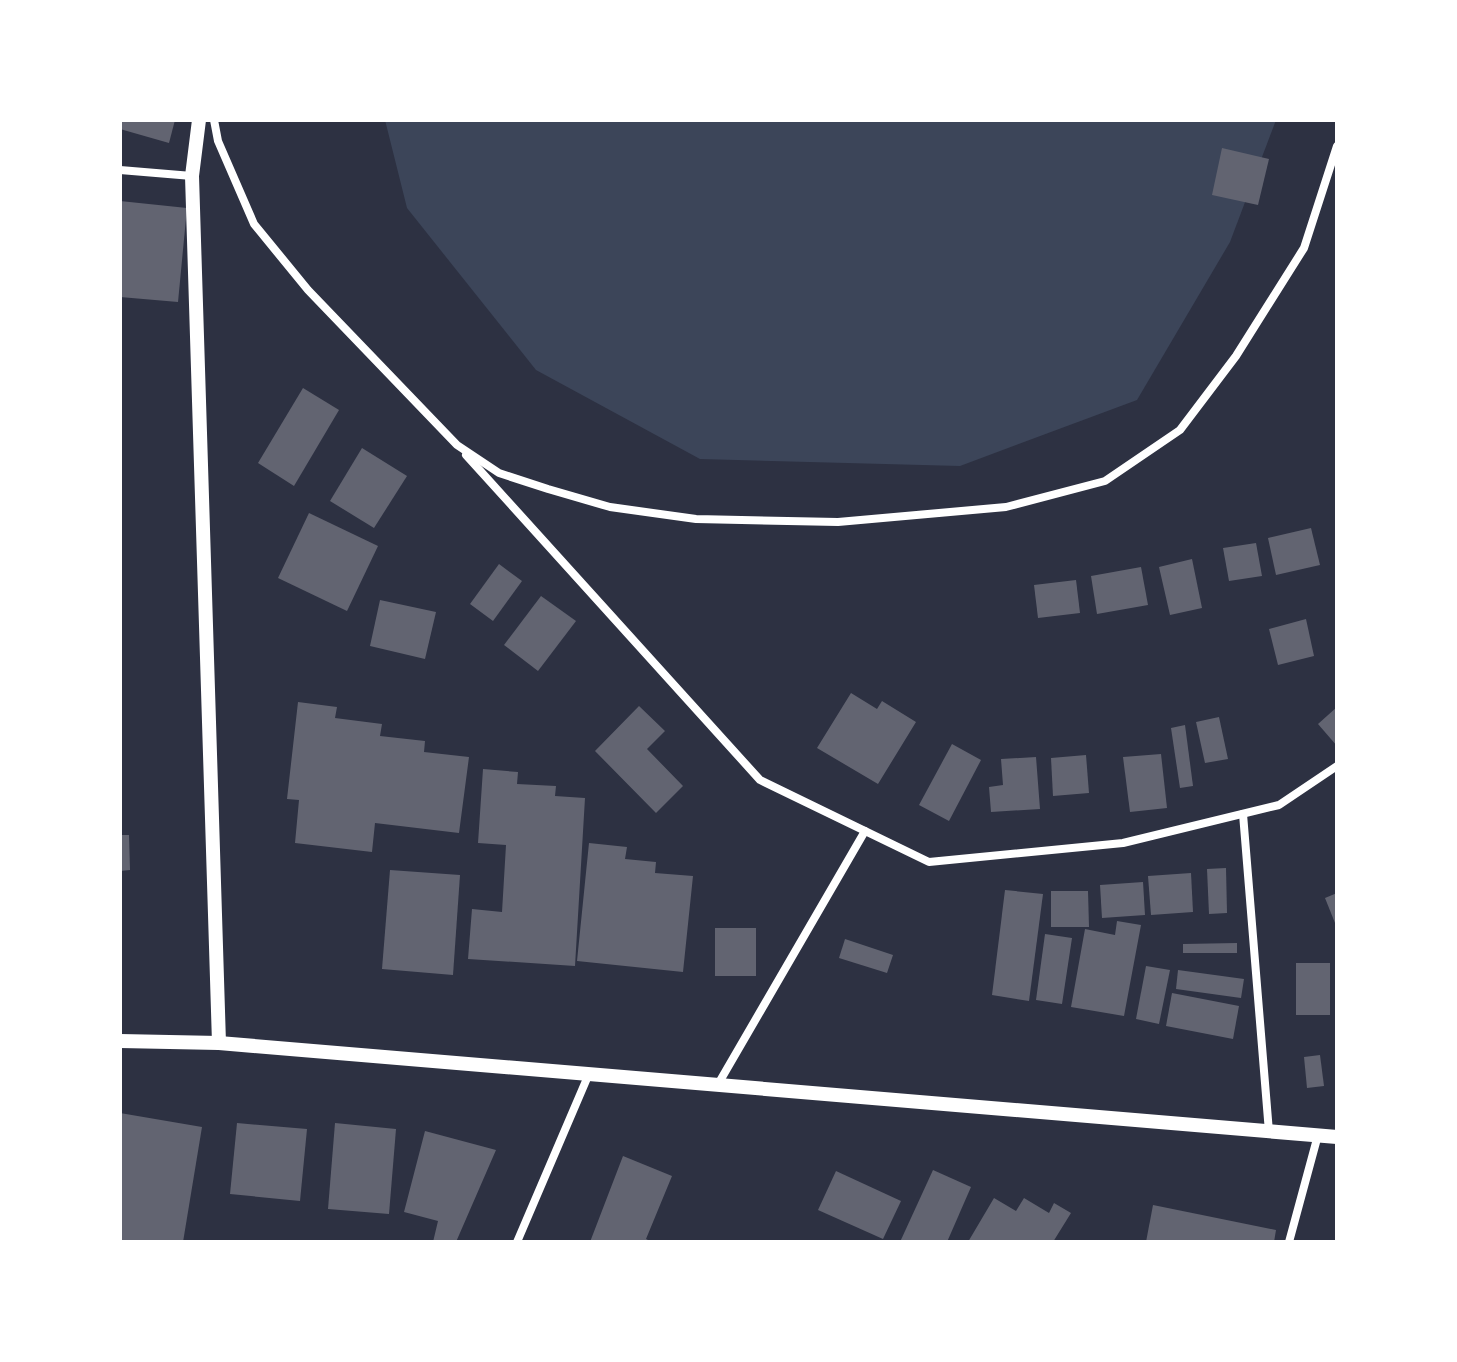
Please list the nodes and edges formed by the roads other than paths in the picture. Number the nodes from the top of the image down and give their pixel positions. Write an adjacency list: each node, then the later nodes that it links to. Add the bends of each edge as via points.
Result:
1 (199, 120): 5 (street)
2 (214, 120): 6 (street, via 254,224 308,290)
3 (1337, 146): 6 (street, via 1304,248 1236,356 1180,430 1105,481 1006,507 838,522 696,519 610,507 548,489 499,473)
4 (120, 170): 5 (street)
5 (192, 176): 11 (street)
6 (457, 445): 9 (street, via 760,780)
7 (1337, 766): 8 (street, via 1279,805)
8 (1243, 814): 9 (street, via 1123,843 929,862); 14 (street)
9 (865, 831): 13 (street)
10 (120, 1041): 11 (street)
11 (219, 1043): 12 (street)
12 (588, 1076): 13 (street); 17 (street)
13 (716, 1087): 14 (street)
14 (1269, 1132): 15 (street)
15 (1318, 1135): 16 (street); 18 (street)
16 (1337, 1137)
17 (517, 1242)
18 (1289, 1242)

